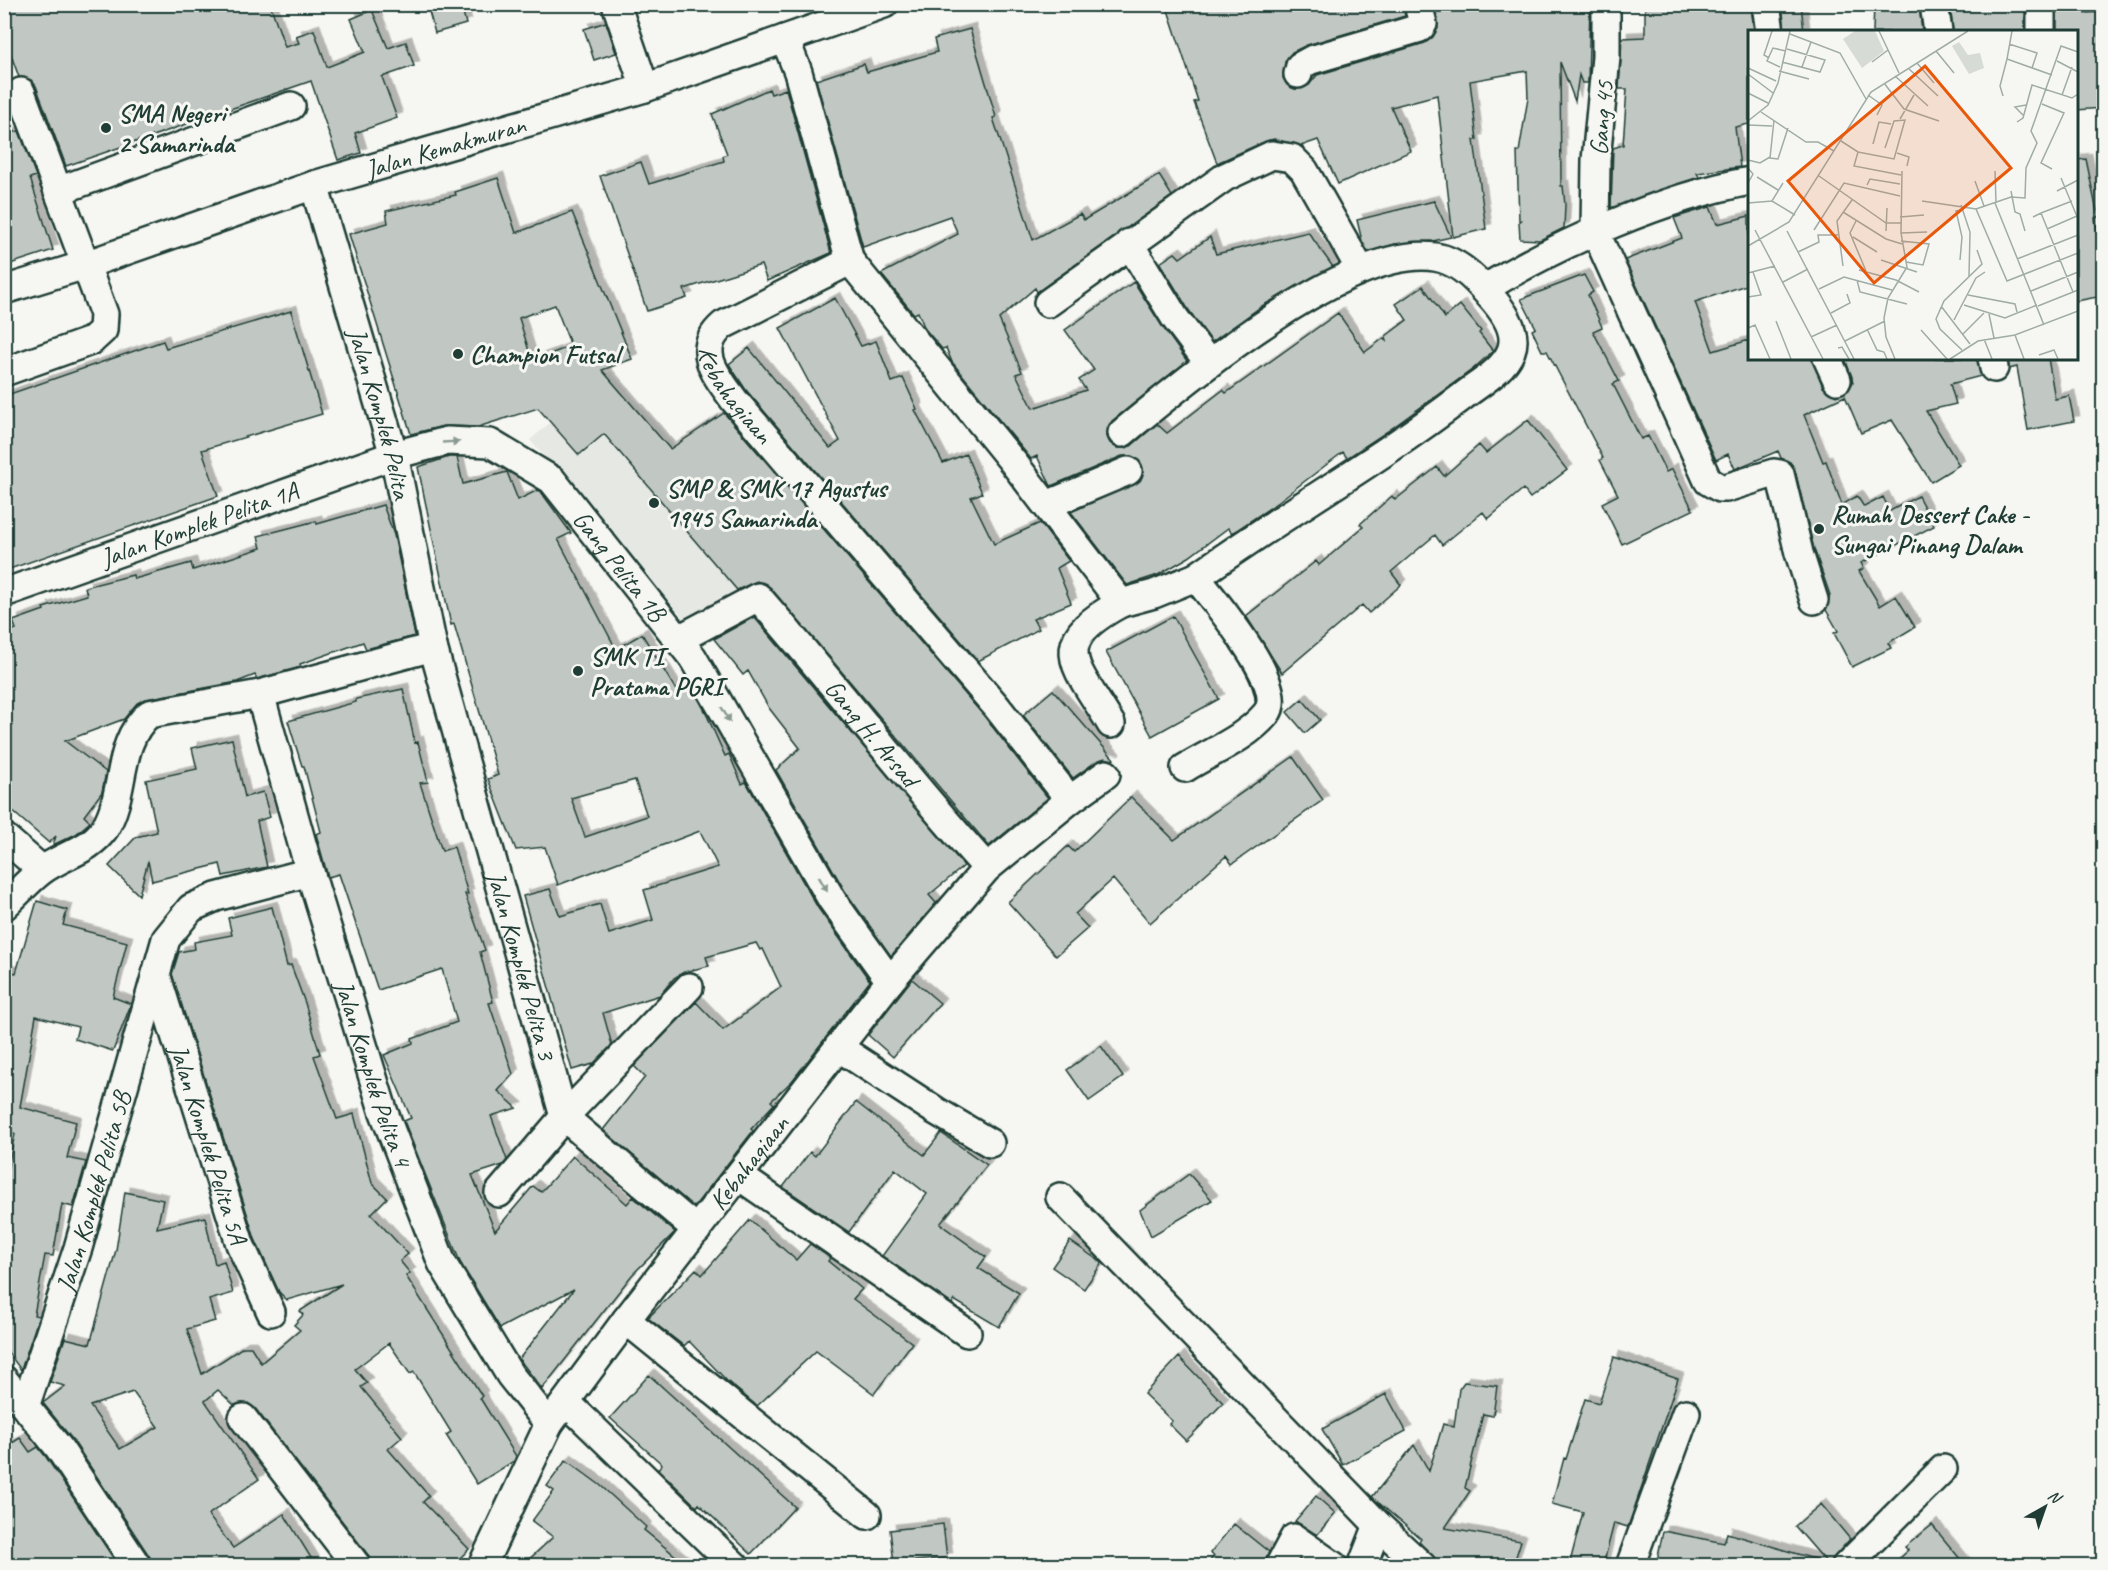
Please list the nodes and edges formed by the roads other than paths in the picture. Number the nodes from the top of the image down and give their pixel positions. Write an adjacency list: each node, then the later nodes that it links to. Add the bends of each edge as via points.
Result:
1 (616, 4): 13 (street)
2 (884, 4): 11 (street, Jalan Kemakmuran)
3 (1418, 4): 12 (street, via 1423,24 1420,28 1311,60 1300,66)
4 (1606, 4): 19 (street, Gang 45)
5 (1766, 4): 8 (street)
6 (1934, 4): 9 (street)
7 (2041, 4): 10 (street)
8 (1770, 30)
9 (1938, 30)
10 (2041, 30)
11 (785, 39): 13 (street, Jalan Kemakmuran); 21 (street, via 798,72)
12 (1298, 74)
13 (645, 88): 17 (street, Jalan Kemakmuran)
14 (21, 92): 18 (street)
15 (291, 106): 18 (street)
16 (1748, 181): 19 (street, via 1719,187)
17 (314, 185): 22 (street, Jalan Kemakmuran); 30 (street, Jalan Komplek Pelita)
18 (58, 191): 22 (street)
19 (1595, 231): 24 (street); 35 (street, via 1708,481 1726,488 1780,474)
20 (1129, 243): 23 (street, via 1225,177 1259,159 1281,154 1293,158 1304,170); 26 (street); 27 (street, via 1175,318)
21 (850, 261): 32 (street); 43 (street, Kebahagiaan, via 723,325 710,340 712,368 734,400 996,706)
22 (85, 265): 25 (street, Jalan Kemakmuran); 28 (street, via 104,314 103,330 91,341)
23 (1360, 269): 24 (street, via 1409,255 1437,257 1458,266); 27 (street)
24 (1484, 289): 33 (street, via 1503,310 1512,333 1512,350 1499,369 1434,419)
25 (4, 290)
26 (1048, 303)
27 (1208, 362): 29 (street)
28 (4, 372)
29 (1122, 433)
30 (394, 455): 34 (street, Jalan Komplek Pelita 1A); 37 (street, Gang Pelita 1B, one-way to 37, via 447,441 490,443 552,480); 38 (street, Jalan Komplek Pelita)
31 (1128, 471): 32 (street)
32 (1047, 505): 36 (street)
33 (1196, 577): 36 (street); 41 (street, via 1246,645 1269,682 1272,699 1267,713 1247,731)
34 (4, 593)
35 (1814, 600)
36 (1121, 603): 40 (street, via 1094,617 1074,642 1073,656)
37 (679, 639): 45 (street, Gang H. Arsad, via 758,597); 50 (street, Gang Pelita 1B, one-way to 50, via 832,900)
38 (433, 647): 39 (street); 53 (street, Jalan Komplek Pelita 3)
39 (260, 694): 46 (street, via 149,714 129,740 105,826 94,842); 47 (street, Jalan Komplek Pelita 4)
40 (1111, 724)
41 (1185, 768)
42 (1107, 774): 43 (street, Kebahagiaan)
43 (1070, 800): 45 (street, Kebahagiaan)
44 (4, 837): 46 (street)
45 (987, 868): 50 (street, Kebahagiaan)
46 (42, 870): 48 (street)
47 (310, 872): 49 (street, Jalan Komplek Pelita 5B, via 216,897 190,908 166,939); 67 (street, Jalan Komplek Pelita 4, via 383,1110 442,1263 510,1375)
48 (4, 906)
49 (156, 975): 59 (street, Jalan Komplek Pelita 5A, via 240,1244); 64 (street, Jalan Komplek Pelita 5B, via 78,1248)
50 (890, 981): 52 (street, Kebahagiaan)
51 (688, 987): 53 (street)
52 (838, 1047): 54 (street); 55 (street, Kebahagiaan)
53 (564, 1117): 56 (street); 58 (street)
54 (990, 1143)
55 (739, 1176): 58 (street, Kebahagiaan); 61 (street)
56 (500, 1193)
57 (1060, 1197): 70 (street)
58 (697, 1230): 60 (street, Kebahagiaan)
59 (271, 1312)
60 (626, 1320): 63 (street, Kebahagiaan); 69 (street)
61 (967, 1333)
62 (4, 1380): 64 (street)
63 (566, 1402): 67 (street, Kebahagiaan); 74 (street)
64 (25, 1407): 71 (street, via 59,1448)
65 (1686, 1413): 79 (street)
66 (243, 1418): 72 (street)
67 (549, 1424): 73 (street, Kebahagiaan)
68 (1943, 1469): 80 (street)
69 (867, 1515)
70 (1378, 1525): 77 (street); 78 (street)
71 (137, 1566)
72 (357, 1566)
73 (482, 1566)
74 (735, 1566)
75 (1279, 1566): 76 (street, via 1294,1538)
76 (1334, 1566)
77 (1362, 1566)
78 (1422, 1566)
79 (1630, 1566)
80 (1846, 1566)

